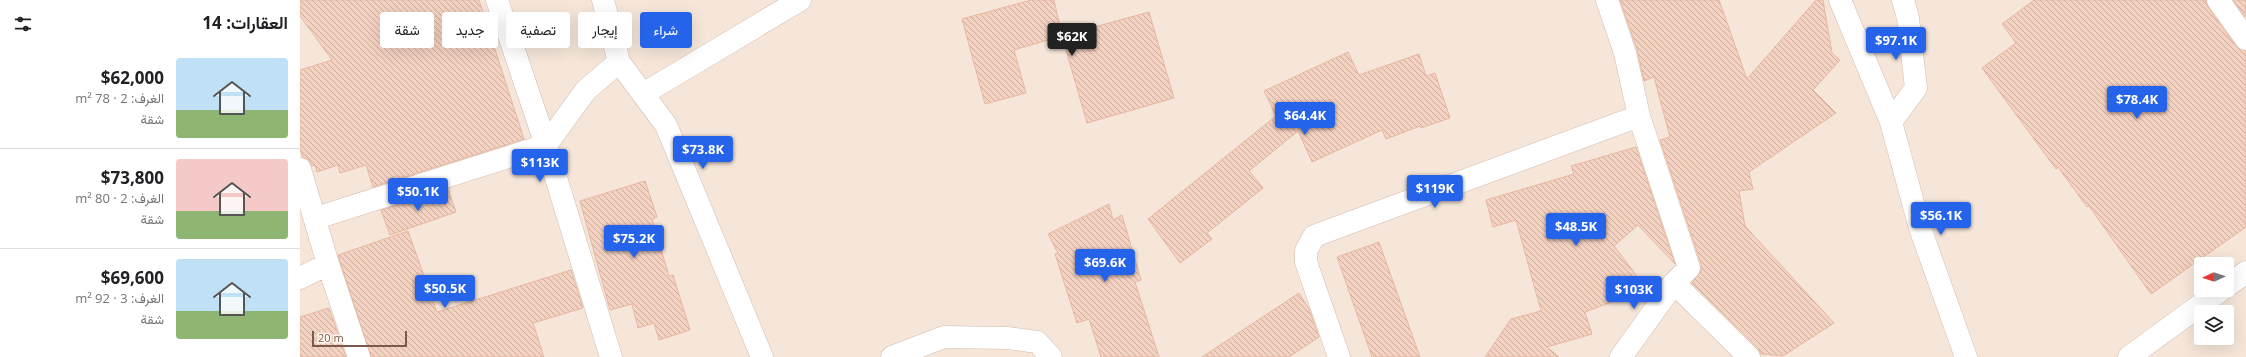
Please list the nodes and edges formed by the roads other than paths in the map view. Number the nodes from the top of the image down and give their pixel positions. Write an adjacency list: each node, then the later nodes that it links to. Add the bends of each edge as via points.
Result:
1 (497, 0): 13 (street)
2 (603, 0): 9 (street)
3 (800, 0): 10 (street)
4 (1607, 0): 11 (street, via 1625,53)
5 (1840, 0): 12 (street)
6 (1903, 0): 12 (street, via 1908,18 1916,88)
7 (2218, 0): 8 (street)
8 (2246, 39)
9 (619, 62): 10 (street); 13 (street, via 586,90)
10 (643, 94): 24 (street, via 666,124)
11 (1639, 116): 20 (street, via 1689,268); 27 (street, via 1314,236 1306,251 1306,262)
12 (1891, 122): 30 (street, via 1920,228)
13 (546, 145): 15 (street); 23 (street)
14 (300, 169): 15 (street)
15 (316, 218): 16 (street)
16 (328, 264): 18 (street); 22 (street)
17 (2246, 272): 19 (street)
18 (300, 278)
19 (2234, 281)
20 (1674, 283): 28 (street); 29 (street)
21 (2211, 297): 31 (street)
22 (359, 357)
23 (611, 357)
24 (762, 357)
25 (892, 357): 26 (street, via 944,336 1008,338 1037,342)
26 (1051, 357)
27 (1339, 357)
28 (1621, 357)
29 (1749, 357)
30 (1966, 357)
31 (2129, 357)

